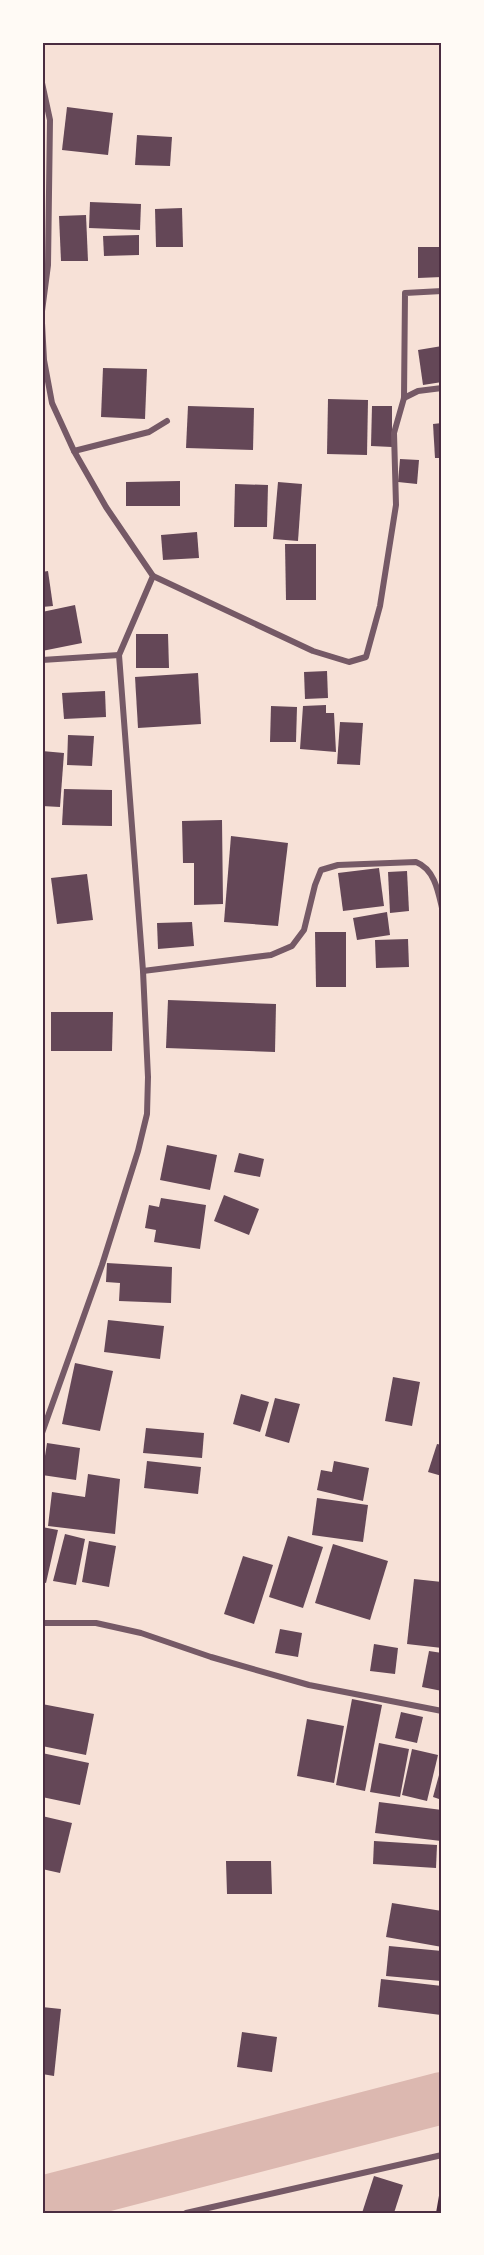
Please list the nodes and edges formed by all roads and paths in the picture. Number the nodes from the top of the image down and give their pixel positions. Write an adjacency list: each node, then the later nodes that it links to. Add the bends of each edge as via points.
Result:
1 (42, 83): 3 (street, via 50,120 48,265)
2 (442, 291): 6 (street, via 405,293)
3 (42, 311)
4 (42, 323): 8 (street, via 52,403)
5 (442, 388): 6 (street, via 418,391)
6 (404, 398): 9 (street, via 394,433 396,505 380,606 366,657 349,662 313,651)
7 (167, 421): 8 (street, via 149,432)
8 (74, 451): 9 (street)
9 (153, 576): 10 (street)
10 (119, 655): 11 (street); 13 (street)
11 (42, 660)
12 (442, 908): 13 (street, via 430,873 416,862 339,865 321,870 304,930 292,946 271,955)
13 (143, 971): 14 (street, via 147,1114 102,1265)
14 (42, 1433)
15 (42, 1623): 16 (street, via 96,1623 309,1685)
16 (442, 1711)
17 (442, 2155): 19 (street)
18 (442, 2190): 20 (path)
19 (186, 2213)
20 (438, 2213)

